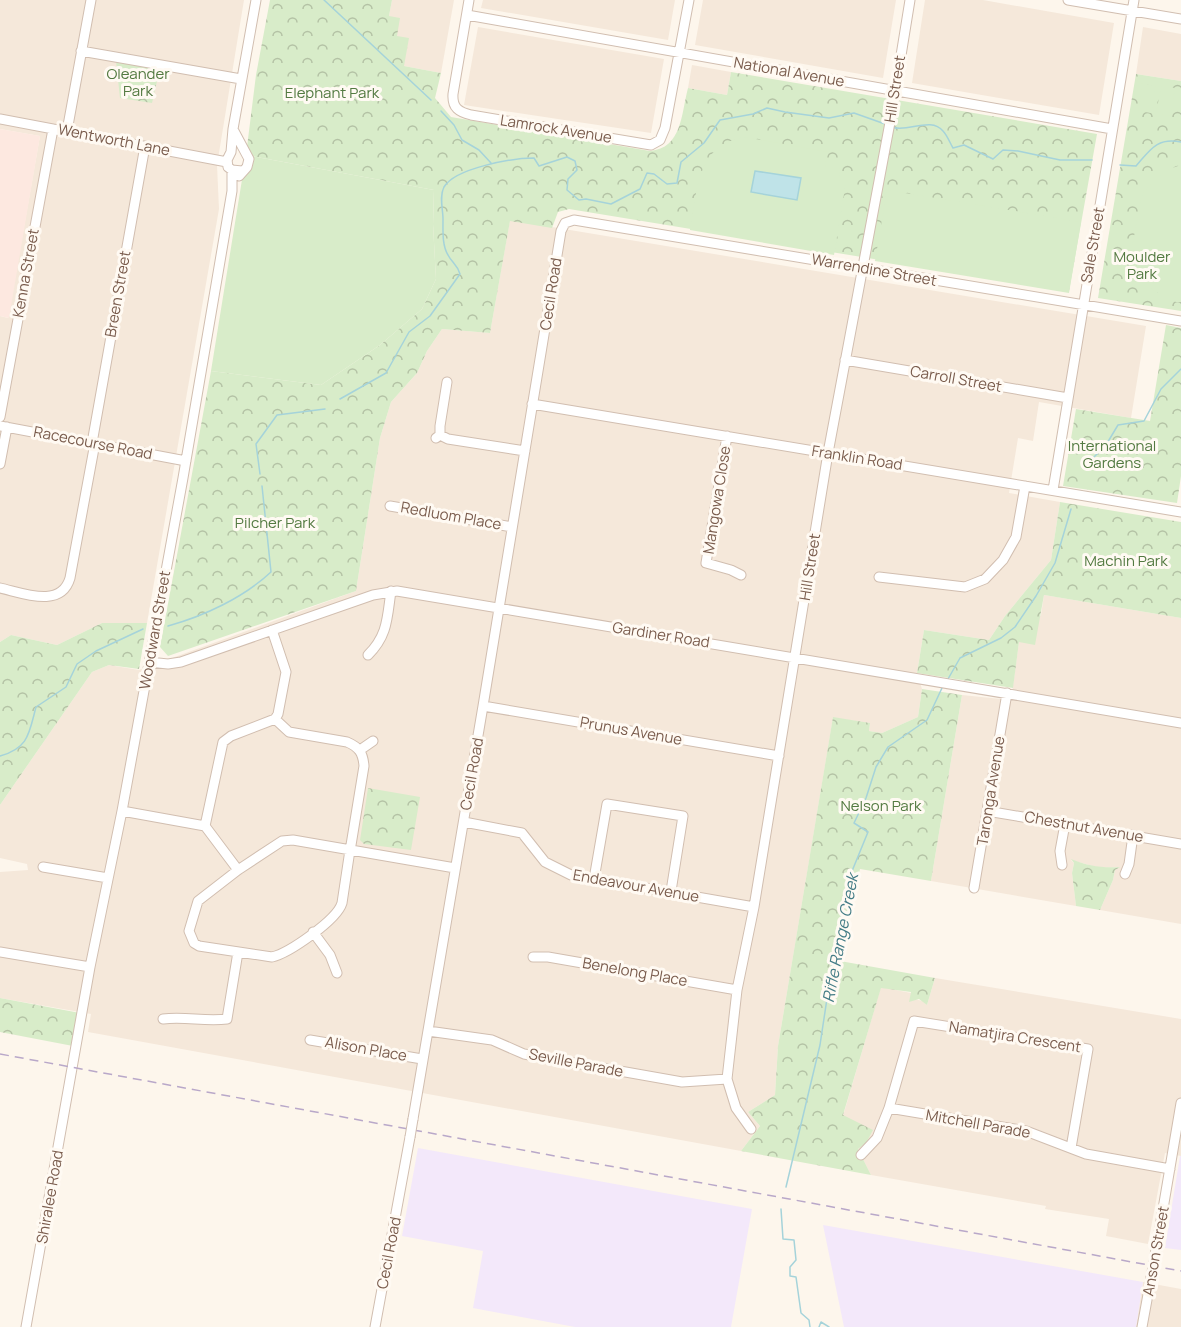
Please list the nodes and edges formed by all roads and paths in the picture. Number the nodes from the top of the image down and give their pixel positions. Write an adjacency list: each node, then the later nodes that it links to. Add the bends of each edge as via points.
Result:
1 (91, 0): 11 (street)
2 (256, 0): 13 (street)
3 (469, 0): 9 (street)
4 (689, 0): 12 (street)
5 (909, 0): 14 (street, Hill Street)
6 (1068, 0): 8 (street)
7 (1134, 0): 8 (street, Sale Street)
8 (1132, 11): 10 (street); 18 (street, Sale Street)
9 (467, 15): 12 (street, National Avenue); 12 (street, Lamrock Avenue, via 452,98 459,112 471,115 656,144 665,128)
10 (1181, 20)
11 (81, 51): 13 (street); 19 (street)
12 (680, 52): 14 (street, National Avenue)
13 (241, 79): 17 (street)
14 (895, 91): 18 (street, National Avenue); 25 (street, Hill Street)
15 (0, 119): 16 (street, Wentworth Lane)
16 (52, 129): 19 (street, Wentworth Lane); 32 (street, Kenna Street)
17 (233, 129): 21 (street); 22 (street)
18 (1112, 129): 26 (street, Sale Street)
19 (67, 131): 20 (street, Wentworth Lane)
20 (145, 146): 23 (street, Wentworth Lane); 35 (street, Breen Street)
21 (231, 152): 22 (street); 23 (street)
22 (244, 152): 23 (street, Woodward Street, via 247,167)
23 (234, 168): 38 (street, Woodward Street)
24 (567, 221): 25 (street, Warrendine Street); 31 (street, Cecil Road, via 561,228)
25 (861, 268): 26 (street, Warrendine Street); 28 (street, Hill Street)
26 (1082, 305): 27 (street, Warrendine Street); 30 (street, Sale Street)
27 (1181, 321)
28 (845, 360): 30 (street, Carroll Street); 37 (street, Hill Street)
29 (447, 382): 36 (street, via 438,437)
30 (1068, 398): 41 (street, Sale Street)
31 (532, 404): 34 (street, Franklin Road); 36 (street, Cecil Road)
32 (0, 417)
33 (3, 427): 35 (street, Racecourse Road); 39 (street)
34 (727, 436): 37 (street, Franklin Road); 45 (street, Mangowa Close, via 706,563)
35 (93, 443): 38 (street, Racecourse Road); 47 (street, Breen Street, via 65,589 47,597)
36 (525, 452): 44 (street, Cecil Road)
37 (828, 453): 40 (street, Franklin Road); 52 (street, Hill Street)
38 (186, 461): 53 (street, Woodward Street)
39 (0, 464)
40 (1025, 486): 41 (street, Franklin Road); 46 (street, via 1016,537 986,579 965,587)
41 (1053, 490): 43 (street, Franklin Road)
42 (390, 506): 44 (street, Redluom Place)
43 (1181, 512)
44 (512, 526): 49 (street, Cecil Road)
45 (741, 575)
46 (879, 577)
47 (0, 588)
48 (391, 591): 49 (street, Gardiner Road); 50 (street, Gardiner Road); 51 (street, via 385,630)
49 (498, 608): 52 (street, Gardiner Road); 55 (street, Cecil Road)
50 (272, 630): 53 (street, Gardiner Road, via 181,662); 56 (street, via 286,672 281,709)
51 (368, 655)
52 (795, 658): 54 (street, Gardiner Road); 60 (street, Hill Street)
53 (149, 662): 61 (street, Woodward Street)
54 (1007, 693): 57 (street, Gardiner Road); 62 (street, Taronga Avenue)
55 (483, 706): 60 (street, Prunus Avenue); 63 (street, Cecil Road)
56 (275, 719): 59 (street, via 289,732 347,742); 65 (street, via 224,742)
57 (1181, 723)
58 (373, 741): 59 (street)
59 (360, 750): 68 (street, via 363,766)
60 (779, 756): 78 (street, Hill Street)
61 (122, 811): 65 (street); 74 (street, Woodward Street)
62 (987, 811): 64 (street, Chestnut Avenue); 76 (street, Taronga Avenue)
63 (464, 822): 71 (street, Cecil Road); 75 (street, Endeavour Avenue, via 522,833 552,866)
64 (1065, 824): 66 (street, Chestnut Avenue); 69 (street, via 1060,851)
65 (206, 826): 72 (street)
66 (1133, 836): 67 (street, Chestnut Avenue); 73 (street)
67 (1181, 844)
68 (350, 850): 71 (street); 72 (street, via 287,840); 79 (street, via 340,908)
69 (1062, 865)
70 (43, 867): 74 (street)
71 (455, 868): 89 (street, Cecil Road)
72 (238, 870): 80 (street, via 198,901 190,923)
73 (1125, 874)
74 (108, 878): 85 (street, Woodward Street)
75 (594, 879): 77 (street, Endeavour Avenue); 77 (street, via 607,804 683,816)
76 (974, 888)
77 (671, 891): 78 (street, Endeavour Avenue)
78 (754, 907): 87 (street, Hill Street)
79 (313, 932): 83 (street, via 276,956); 86 (street, via 330,955)
80 (191, 939): 81 (street); 83 (street, via 199,946)
81 (182, 945)
82 (0, 952): 85 (street)
83 (238, 952): 88 (street, via 227,1019)
84 (533, 957): 87 (street, Benelong Place)
85 (90, 967): 92 (street, Woodward Street)
86 (337, 973)
87 (737, 990): 93 (street, Hill Street)
88 (163, 1019)
89 (428, 1031): 91 (street, Cecil Road); 93 (street, Seville Parade, via 492,1040 524,1054 682,1082)
90 (309, 1040): 91 (street, Alison Place)
91 (423, 1059): 101 (street, Cecil Road, bridge)
92 (73, 1067): 100 (street, Shiralee Road)
93 (727, 1079): 96 (street, Hill Street, via 736,1108)
94 (1181, 1103): 99 (street, Anson Street)
95 (889, 1108): 97 (street, Mitchell Parade, via 1026,1131); 97 (street, Namatjira Crescent, via 915,1016 1088,1050); 98 (street, Namatjira Crescent, via 877,1138)
96 (751, 1129)
97 (1071, 1148): 99 (street, Mitchell Parade)
98 (861, 1155)
99 (1170, 1169): 102 (street, Anson Street, bridge)
100 (26, 1327)
101 (375, 1327)
102 (1142, 1327)

